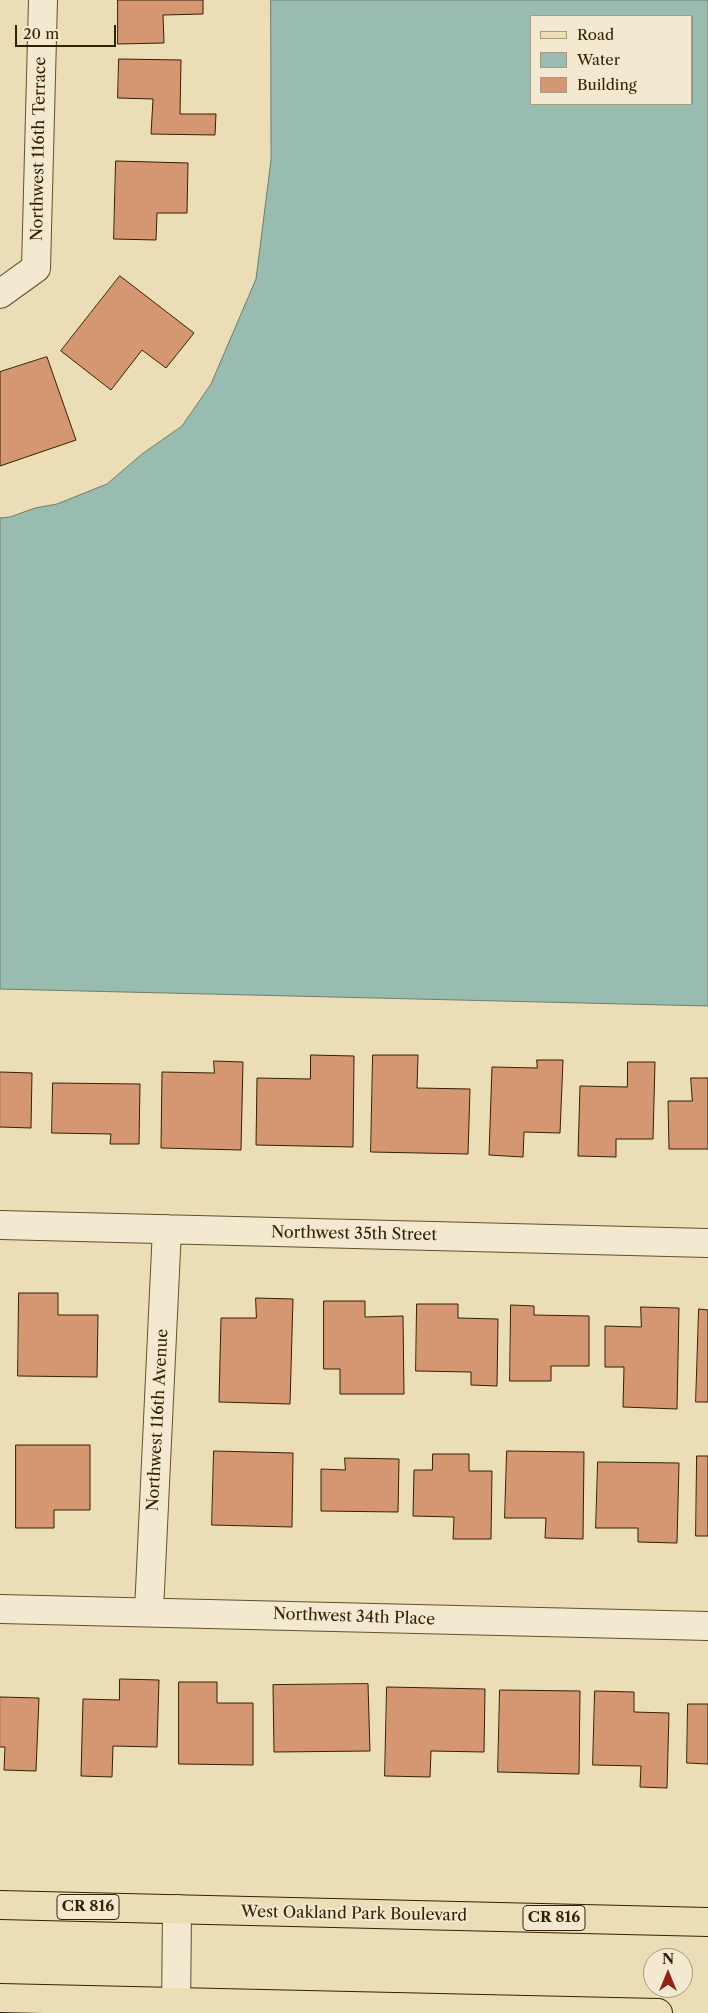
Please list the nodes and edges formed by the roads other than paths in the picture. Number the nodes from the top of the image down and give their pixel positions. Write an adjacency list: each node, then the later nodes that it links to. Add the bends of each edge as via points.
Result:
1 (43, 0): 2 (street, Northwest 116th Terrace, via 36,268)
2 (0, 294)
3 (0, 1225): 4 (street, Northwest 35th Street)
4 (167, 1229): 5 (street, Northwest 35th Street); 7 (street, Northwest 116th Avenue)
5 (708, 1243)
6 (0, 1609): 7 (street, Northwest 34th Place)
7 (150, 1612): 8 (street, Northwest 34th Place)
8 (708, 1626)
9 (0, 1905): 10 (main road, West Oakland Park Boulevard / CR 816)
10 (177, 1909): 11 (main road, West Oakland Park Boulevard / CR 816); 13 (street)
11 (708, 1922)
12 (0, 1998): 13 (main road)
13 (176, 2008): 14 (main road)
14 (658, 2013)

